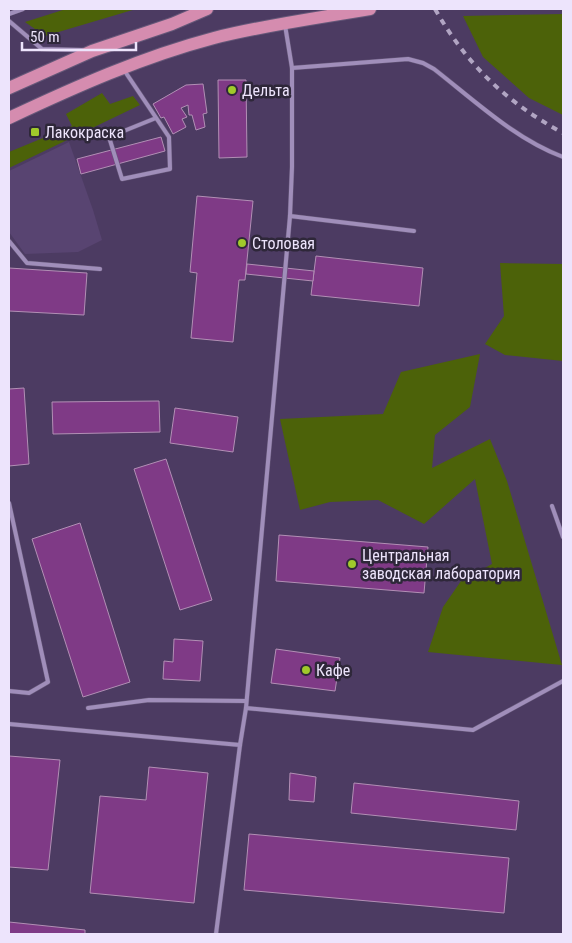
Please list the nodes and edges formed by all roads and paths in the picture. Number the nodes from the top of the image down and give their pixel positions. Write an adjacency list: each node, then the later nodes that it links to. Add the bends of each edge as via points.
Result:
1 (23, 9): 4 (lane)
2 (207, 9): 7 (main road)
3 (370, 9): 6 (main road)
4 (9, 14)
5 (9, 20): 7 (lane, via 42,49)
6 (285, 23): 8 (main road, via 212,39); 9 (lane)
7 (92, 51): 10 (main road)
8 (123, 68): 11 (main road); 12 (lane)
9 (292, 68): 13 (lane, via 408,59 423,63 522,137); 14 (lane)
10 (9, 88)
11 (9, 118)
12 (156, 118): 12 (lane, via 109,137 122,179 170,169 169,137)
13 (563, 158)
14 (290, 216): 15 (lane); 23 (lane)
15 (414, 231)
16 (9, 241): 17 (lane, via 27,263)
17 (100, 269)
18 (9, 503): 22 (lane, via 48,682 29,693)
19 (552, 506): 20 (lane)
20 (563, 538)
21 (563, 681): 25 (lane, via 473,730)
22 (9, 691)
23 (246, 701): 24 (lane, via 149,700); 25 (lane)
24 (88, 708)
25 (246, 708): 27 (lane)
26 (9, 724): 27 (lane)
27 (240, 745): 28 (lane)
28 (216, 934)

